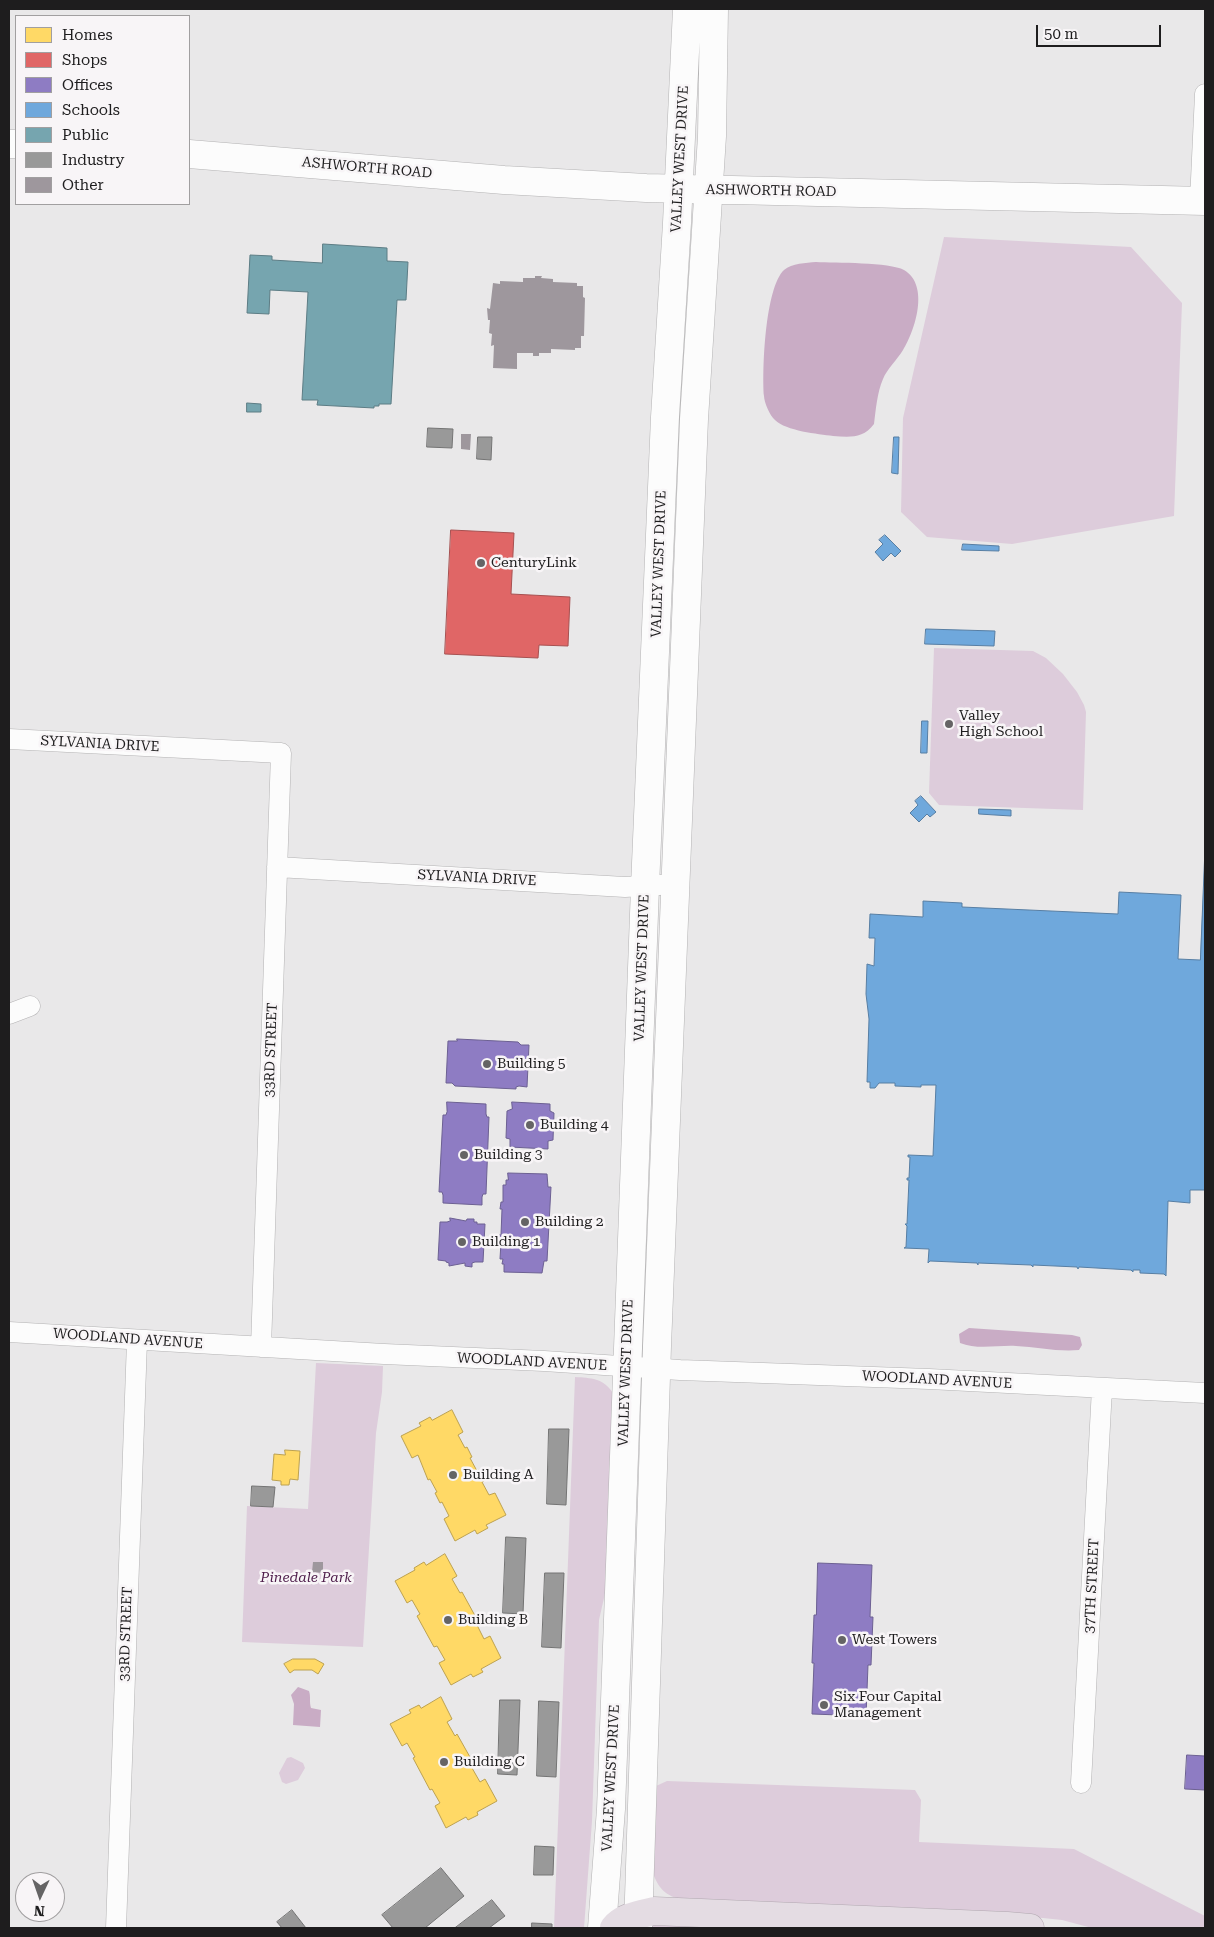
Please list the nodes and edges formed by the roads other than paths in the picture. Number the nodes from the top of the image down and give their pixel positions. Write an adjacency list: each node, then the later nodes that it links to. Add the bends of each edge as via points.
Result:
1 (686, 9): 5 (main road, VALLEY WEST DRIVE)
2 (714, 9): 6 (main road, VALLEY WEST DRIVE)
3 (1205, 94): 7 (street)
4 (190, 154): 5 (main road, ASHWORTH ROAD, via 504,180)
5 (678, 189): 6 (main road, ASHWORTH ROAD); 12 (main road, VALLEY WEST DRIVE)
6 (709, 190): 7 (main road, ASHWORTH ROAD); 11 (main road, VALLEY WEST DRIVE, via 694,419)
7 (1203, 201)
8 (9, 739): 9 (street, SYLVANIA DRIVE)
9 (281, 753): 10 (street, 33RD STREET)
10 (277, 868): 12 (street, SYLVANIA DRIVE); 17 (street, 33RD STREET)
11 (676, 884): 12 (street, SYLVANIA DRIVE); 19 (main road, VALLEY WEST DRIVE)
12 (645, 887): 18 (main road, VALLEY WEST DRIVE)
13 (30, 1006): 14 (street)
14 (9, 1014)
15 (9, 1332): 16 (street, WOODLAND AVENUE)
16 (137, 1341): 17 (street, WOODLAND AVENUE); 24 (street, 33RD STREET)
17 (261, 1347): 18 (street, WOODLAND AVENUE)
18 (626, 1367): 19 (street, WOODLAND AVENUE); 25 (main road, VALLEY WEST DRIVE, via 610,1809)
19 (656, 1369): 20 (street, WOODLAND AVENUE); 23 (main road, VALLEY WEST DRIVE)
20 (1102, 1388): 21 (street, WOODLAND AVENUE); 22 (street, 37TH STREET)
21 (1205, 1393)
22 (1081, 1783)
23 (638, 1921): 26 (highway, via 617,1924); 27 (highway, via 654,1911)
24 (116, 1928)
25 (602, 1928)
26 (614, 1928)
27 (1030, 1928)

